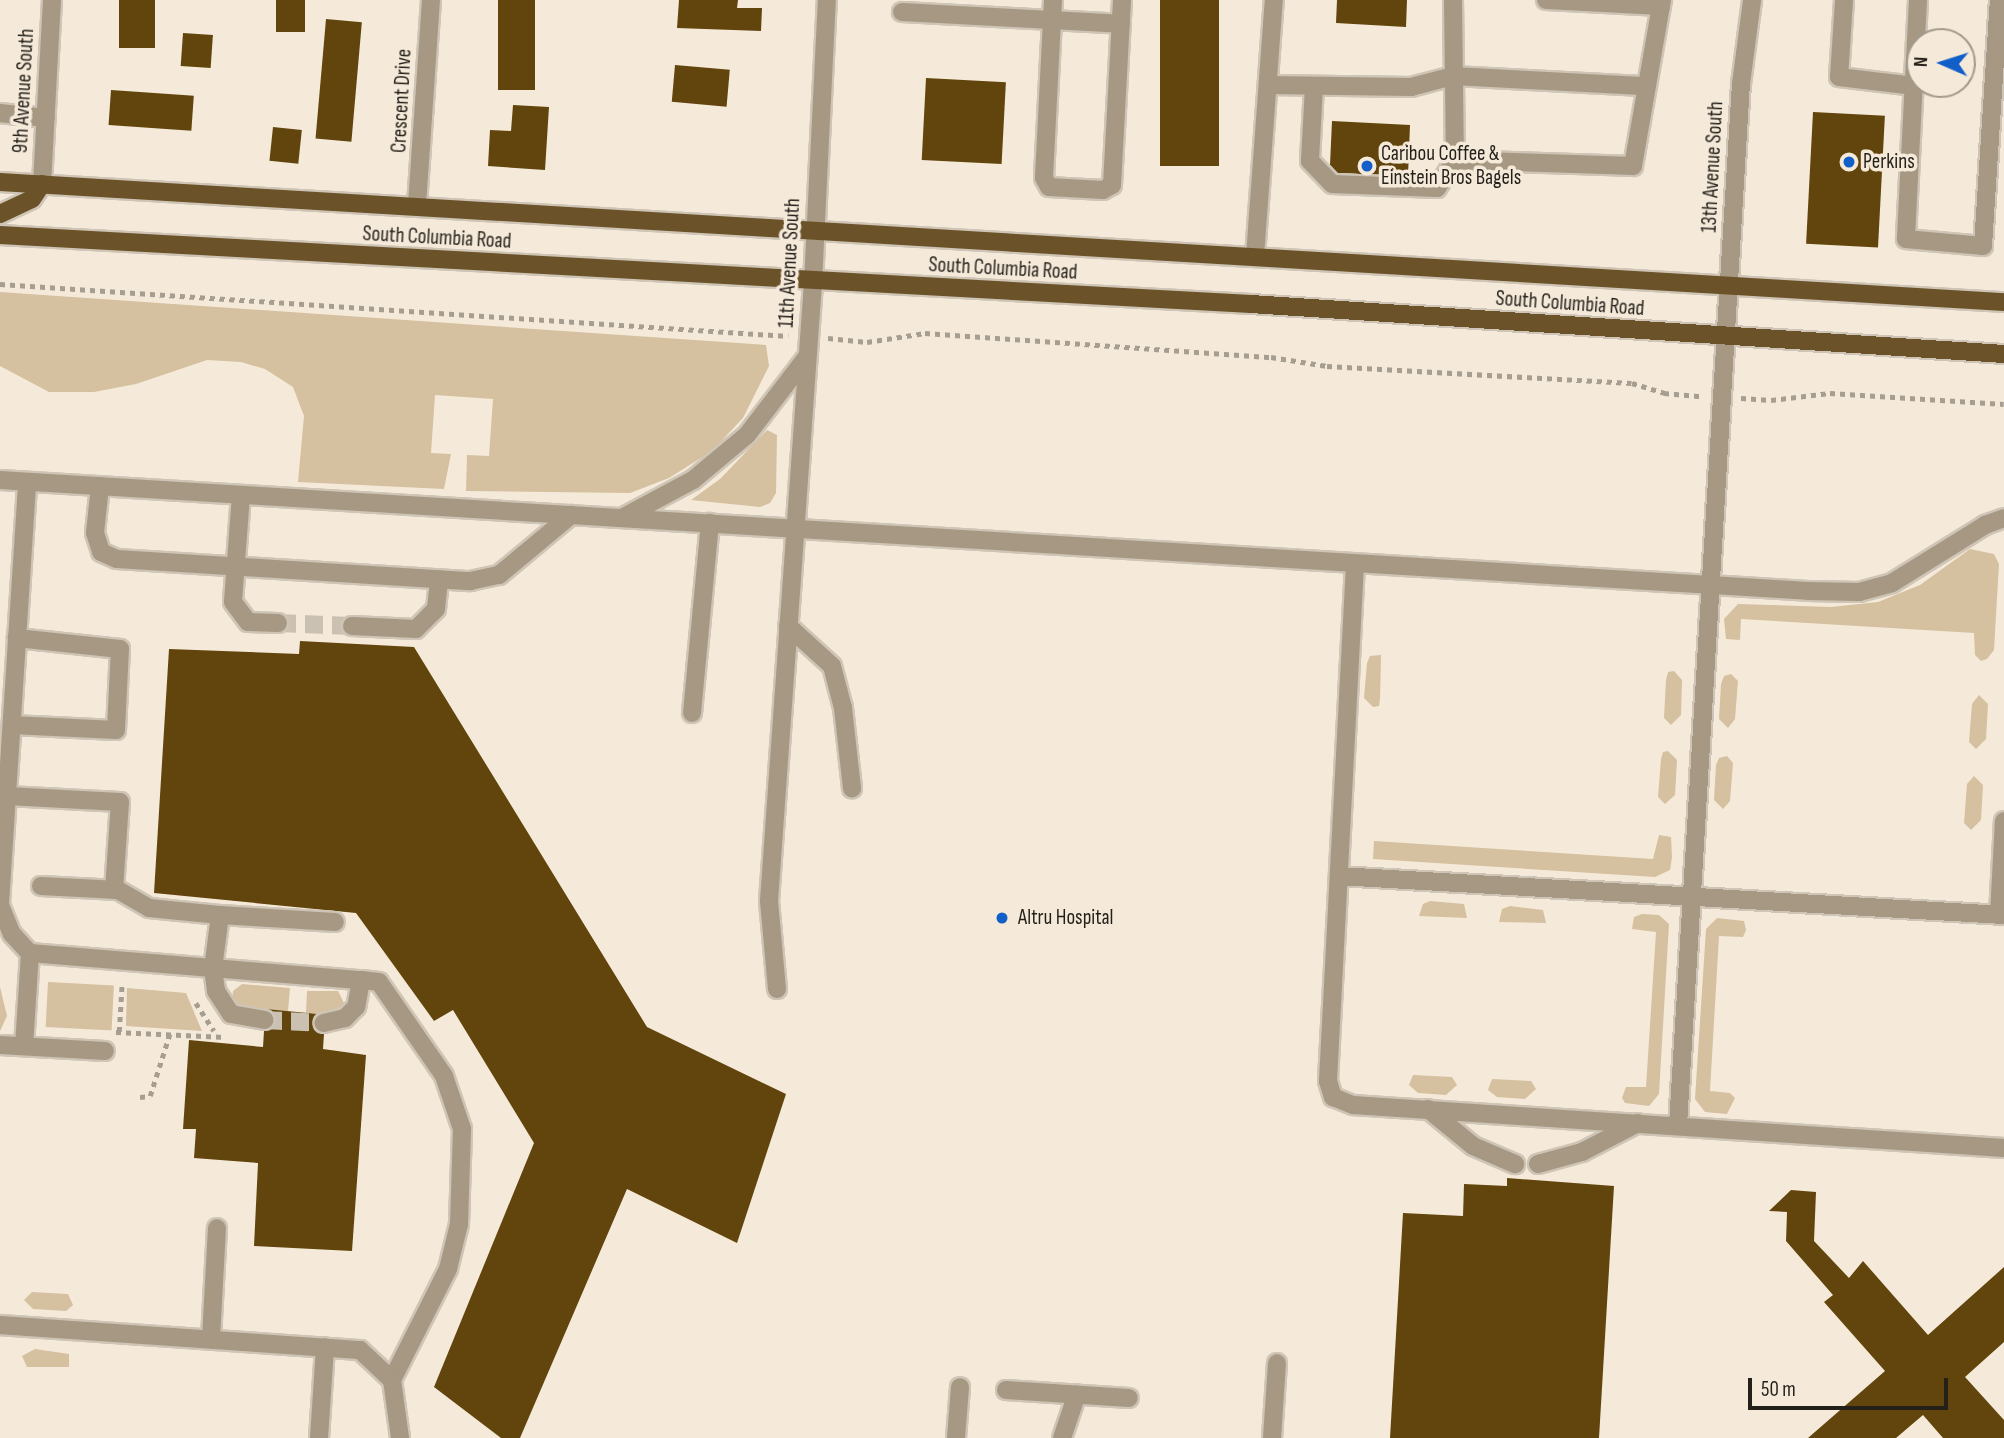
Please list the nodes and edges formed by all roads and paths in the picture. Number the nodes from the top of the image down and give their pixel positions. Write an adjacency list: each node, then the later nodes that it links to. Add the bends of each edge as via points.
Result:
1 (52, 0): 25 (street, 9th Avenue South)
2 (430, 0): 29 (street, Crescent Drive)
3 (827, 0): 31 (street, 11th Avenue South)
4 (1054, 0): 15 (street)
5 (1122, 0): 16 (street)
6 (1274, 0): 19 (street)
7 (1453, 0): 18 (street)
8 (1546, 0): 13 (street)
9 (1752, 0): 36 (street, 13th Avenue South, via 1741,84)
10 (1844, 0): 20 (street, via 1839,77)
11 (1918, 0): 17 (street)
12 (1999, 0): 23 (street, via 1983,246 1906,239)
13 (1661, 3): 22 (street)
14 (902, 12): 15 (street)
15 (1052, 20): 16 (street); 16 (street, via 1044,178 1049,187 1103,190 1112,185)
16 (1121, 24)
17 (1917, 28)
18 (1453, 76): 21 (street, via 1411,87); 22 (street); 26 (street)
19 (1268, 85): 21 (street); 33 (street)
20 (1906, 85)
21 (1314, 86): 26 (street, via 1310,160 1332,184 1437,188)
22 (1647, 86): 26 (street, via 1633,166)
23 (1913, 98)
24 (0, 113): 25 (street)
25 (46, 118): 28 (street, 9th Avenue South)
26 (1455, 160)
27 (0, 182): 28 (main road, South Columbia Road)
28 (42, 184): 29 (main road, South Columbia Road); 30 (main road, via 32,199)
29 (417, 205): 31 (main road, South Columbia Road)
30 (0, 214)
31 (815, 230): 33 (main road, South Columbia Road); 34 (street, 11th Avenue South)
32 (0, 235): 34 (main road, South Columbia Road)
33 (1255, 256): 36 (main road, South Columbia Road)
34 (813, 283): 39 (main road, South Columbia Road, via 1251,304); 42 (street, 11th Avenue South)
35 (0, 284): 38 (path)
36 (1728, 285): 37 (main road, South Columbia Road); 39 (street, 13th Avenue South)
37 (2004, 302)
38 (746, 335)
39 (1724, 338): 41 (main road, South Columbia Road); 58 (street, 13th Avenue South)
40 (867, 342): 43 (path, via 939,334 1328,366 1632,383)
41 (2004, 354)
42 (807, 357): 51 (street, via 747,435 692,480); 54 (street, 11th Avenue South)
43 (1664, 393)
44 (1761, 400): 45 (path, via 1830,393)
45 (2004, 404)
46 (0, 480): 47 (street)
47 (27, 482): 48 (street); 62 (street)
48 (100, 486): 49 (street); 56 (street, via 95,533 101,552 117,559)
49 (241, 495): 50 (street); 56 (street)
50 (571, 515): 51 (street); 57 (street, via 499,575 470,581)
51 (622, 518): 53 (street)
52 (2004, 518): 58 (street, via 1892,583 1858,592)
53 (710, 523): 54 (street); 63 (street)
54 (795, 529): 55 (street); 61 (street, 11th Avenue South)
55 (1354, 564): 58 (street); 68 (street)
56 (234, 566): 57 (street); 59 (street, via 233,602 248,622)
57 (439, 579): 60 (street, via 436,609 416,628)
58 (1712, 586): 71 (street, 13th Avenue South)
59 (278, 623)
60 (352, 626)
61 (788, 626): 65 (street, via 832,666 843,708); 82 (street, 11th Avenue South, via 769,901)
62 (17, 639): 64 (street); 64 (street, via 120,649 116,730)
63 (692, 713)
64 (12, 724): 66 (street)
65 (852, 788)
66 (7, 796): 70 (street, via 120,802); 72 (street)
67 (2004, 821): 74 (street)
68 (1339, 876): 71 (street); 95 (street, via 1328,1082 1333,1097 1353,1105)
69 (41, 886): 70 (street)
70 (114, 890): 73 (street, via 149,908)
71 (1692, 897): 74 (street); 97 (street, 13th Avenue South)
72 (0, 904): 76 (street, via 12,934)
73 (220, 915): 75 (street); 77 (street)
74 (2001, 915)
75 (335, 922)
76 (30, 953): 77 (street); 92 (street)
77 (213, 969): 78 (street); 84 (street, via 216,991 231,1014)
78 (361, 980): 85 (street, via 356,1007 345,1018); 106 (street, via 379,982 444,1076 463,1129 459,1224 448,1269)
79 (108, 982): 80 (path)
80 (121, 983): 81 (path); 87 (path)
81 (133, 983)
82 (777, 989)
83 (194, 1000): 89 (path)
84 (264, 1020)
85 (324, 1024)
86 (105, 1031): 87 (path)
87 (118, 1032): 88 (path)
88 (170, 1033): 89 (path); 94 (path, via 150,1096)
89 (219, 1037): 90 (path)
90 (231, 1037)
91 (0, 1045): 92 (street)
92 (24, 1046): 93 (street)
93 (106, 1051)
94 (140, 1097)
95 (1428, 1109): 96 (street); 99 (street, via 1473,1146)
96 (1638, 1123): 97 (street); 100 (street, via 1582,1152)
97 (1678, 1125): 98 (street)
98 (2004, 1148)
99 (1515, 1164)
100 (1538, 1164)
101 (217, 1228): 103 (street)
102 (0, 1325): 103 (street)
103 (211, 1338): 104 (street)
104 (325, 1347): 106 (street, via 360,1350); 111 (street)
105 (1277, 1363): 115 (street)
106 (392, 1380): 112 (street)
107 (960, 1387): 113 (street)
108 (1006, 1390): 109 (street)
109 (1077, 1394): 110 (street); 114 (street)
110 (1129, 1398)
111 (319, 1438)
112 (400, 1438)
113 (957, 1438)
114 (1062, 1438)
115 (1272, 1438)

